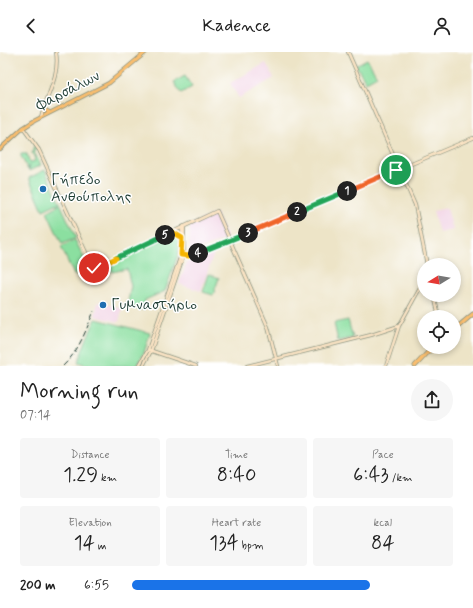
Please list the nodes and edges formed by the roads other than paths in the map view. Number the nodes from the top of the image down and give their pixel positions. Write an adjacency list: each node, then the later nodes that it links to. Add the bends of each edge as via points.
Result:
1 (56, 52): 4 (street, via 56,75)
2 (146, 52): 5 (main road, Φαρσάλων, via 109,83)
3 (348, 52): 10 (street)
4 (44, 107): 5 (main road, via 46,111); 6 (street)
5 (51, 112): 6 (main road, Φαρσάλων)
6 (41, 117): 7 (main road, Φαρσάλων)
7 (23, 128): 9 (main road, Φαρσάλων); 12 (street, via 38,150 94,268)
8 (473, 138): 10 (street)
9 (0, 149)
10 (399, 168): 14 (street); 16 (street, via 416,210)
11 (183, 227): 12 (street); 13 (street); 14 (street, via 217,211); 15 (street)
12 (172, 232): 13 (street)
13 (182, 238): 15 (street)
14 (231, 240): 15 (street, via 191,255); 23 (street, via 268,327)
15 (182, 255): 21 (street)
16 (426, 258)
17 (417, 293): 20 (street)
18 (473, 314): 19 (highway)
19 (461, 324)
20 (398, 326): 23 (street); 29 (street)
21 (149, 350): 24 (street); 25 (street); 26 (street)
22 (426, 354): 30 (highway)
23 (276, 359): 27 (street); 28 (street)
24 (139, 366)
25 (143, 366)
26 (196, 366)
27 (247, 366)
28 (278, 366)
29 (386, 366)
30 (415, 366)

